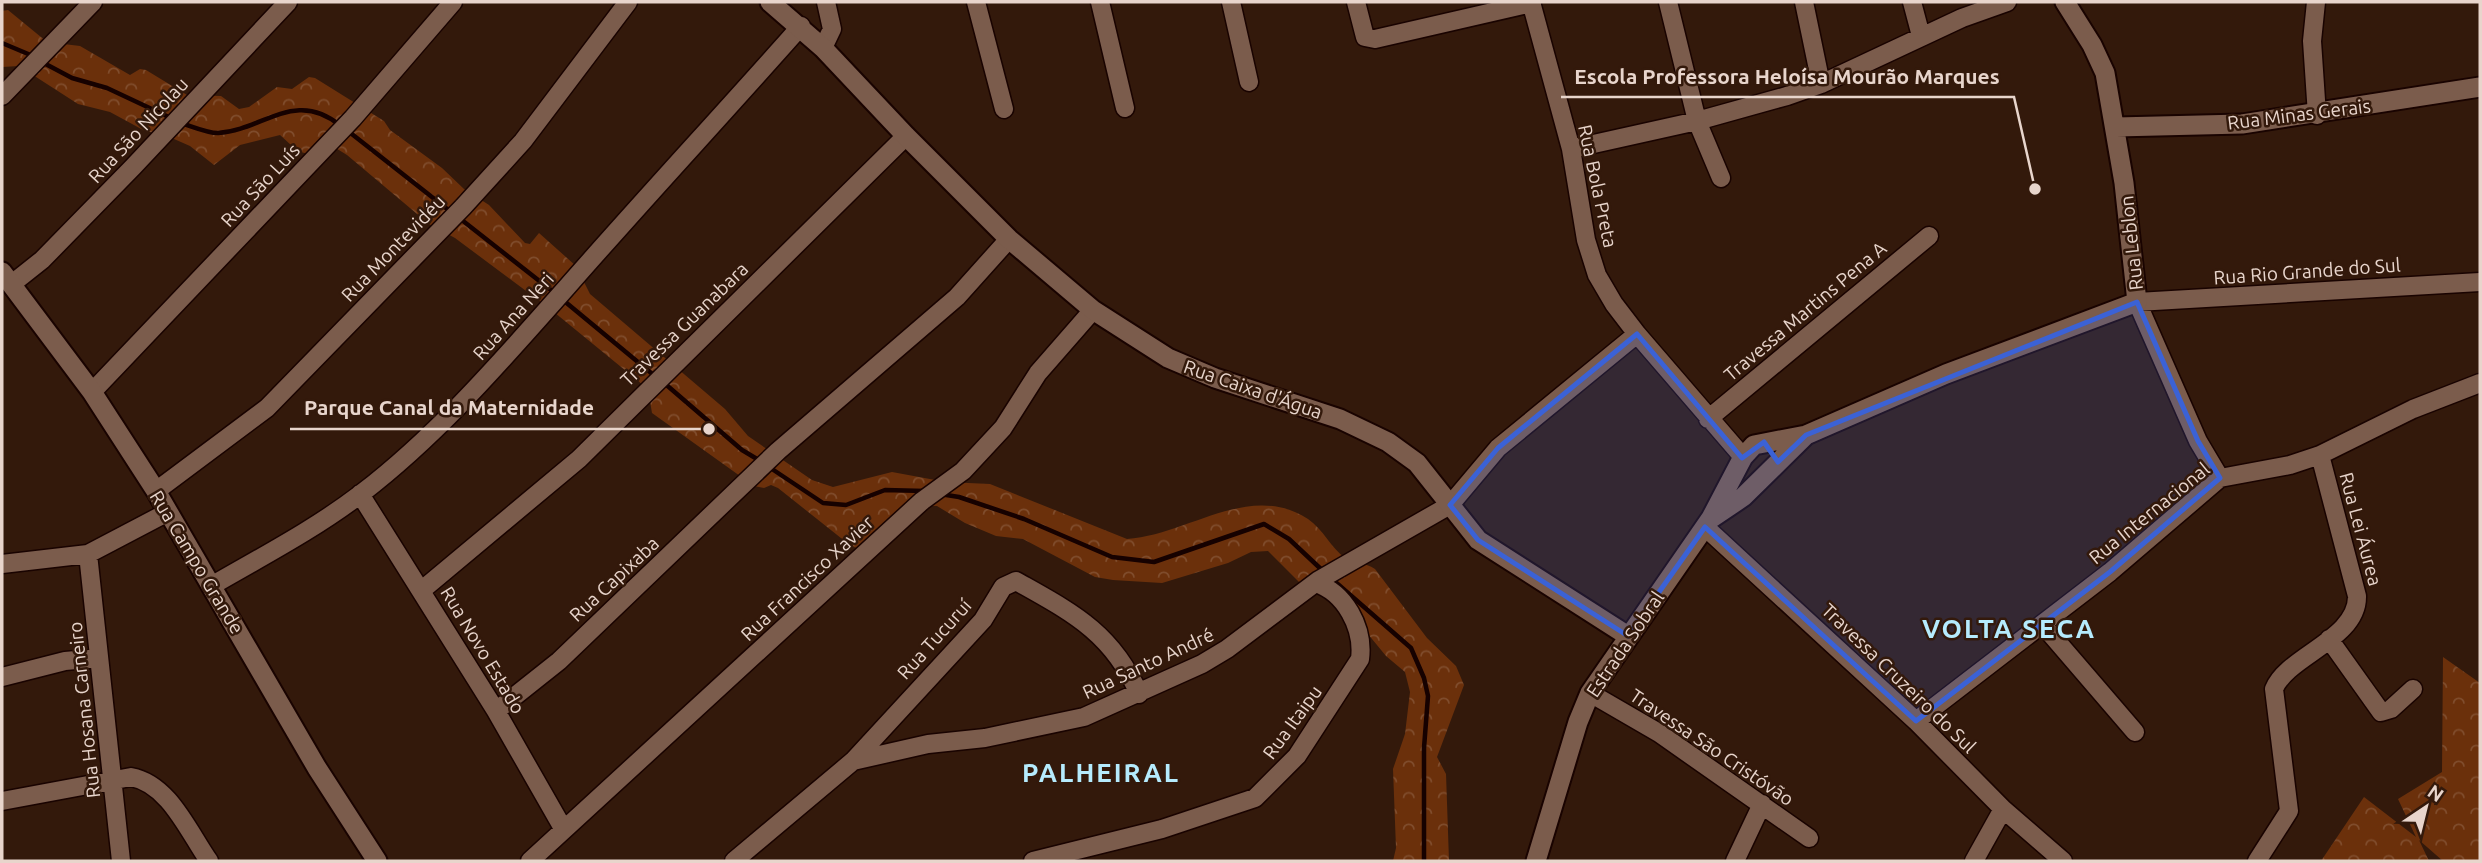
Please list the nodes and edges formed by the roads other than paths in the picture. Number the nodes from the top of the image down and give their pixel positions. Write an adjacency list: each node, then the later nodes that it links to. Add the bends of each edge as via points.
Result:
1 (93, 2): 24 (street)
2 (288, 2): 35 (street, Rua São Nicolau, via 41,260)
3 (453, 2): 41 (street, Rua São Luís, via 353,118)
4 (628, 2): 50 (street, Rua Montevidéu, via 523,141 463,206 267,408)
5 (770, 2): 18 (street, Rua Caixa d'Água)
6 (826, 2): 20 (street, via 832,29)
7 (976, 2): 26 (street)
8 (1100, 2): 25 (street)
9 (1231, 2): 21 (street)
10 (1356, 2): 17 (street, via 1364,37 1375,39)
11 (1668, 2): 28 (street)
12 (1804, 2): 22 (street)
13 (1912, 2): 19 (street)
14 (2007, 2): 19 (street)
15 (2066, 2): 29 (street, Rua Leblon, via 2105,73)
16 (2316, 2): 27 (street, via 2312,41)
17 (1532, 3): 31 (street, Rua Bola Preta)
18 (802, 26): 20 (street, Rua Caixa d'Água); 51 (street, Rua Ana Neri, via 513,351)
19 (1921, 36): 22 (street)
20 (823, 48): 30 (street, Rua Caixa d'Água)
21 (1249, 82)
22 (1821, 84): 28 (street)
23 (2480, 87): 27 (street, Rua Minas Gerais)
24 (2, 96)
25 (1125, 108)
26 (1004, 109)
27 (2317, 114): 29 (street, Rua Minas Gerais, via 2242,124)
28 (1697, 121): 31 (street); 32 (street)
29 (2116, 127): 37 (street, Rua Leblon)
30 (905, 136): 34 (street, Rua Caixa d'Água); 60 (street, Travessa Guanabara, via 579,459)
31 (1571, 149): 39 (street, Rua Bola Preta, via 1586,240 1597,275)
32 (1721, 178)
33 (1929, 236): 42 (street, Travessa Martins Pena A)
34 (1009, 239): 38 (street, Rua Caixa d'Água); 69 (street, Rua Capixaba, via 957,297 774,455 559,661)
35 (7, 278): 41 (street, Rua Campo Grande)
36 (2480, 282): 37 (street, Rua Rio Grande do Sul)
37 (2137, 302): 43 (street, Estrada Sobral, via 1946,374); 48 (street, Rua Leblon, via 2198,442)
38 (1093, 310): 53 (street, Rua Caixa d'Água, via 1168,358 1340,419 1388,442 1417,463); 77 (street, Rua Francisco Xavier, via 1038,373 1003,428 957,475)
39 (1637, 334): 42 (street, Rua Bola Preta); 53 (street, Rua Santo André, via 1498,447)
40 (2480, 383): 45 (street, Rua Internacional, via 2413,409)
41 (92, 392): 50 (street, Rua Campo Grande)
42 (1708, 419): 46 (street, Rua Bola Preta)
43 (1806, 435): 44 (street, Estrada Sobral); 47 (street, Estrada Sobral)
44 (1764, 442): 46 (street, Estrada Sobral); 47 (street)
45 (2319, 455): 48 (street, Rua Internacional); 63 (street, Rua Lei Áurea, via 2357,596 2355,614)
46 (1743, 457): 49 (street, Estrada Sobral)
47 (1778, 461): 52 (street, Estrada Sobral)
48 (2220, 478): 61 (street, Rua Internacional)
49 (1730, 481): 52 (street); 55 (street, Estrada Sobral)
50 (156, 491): 54 (street, Rua Campo Grande)
51 (360, 494): 59 (street, Rua Ana Neri); 60 (street, Rua Novo Estado)
52 (1743, 497): 55 (street, Estrada Sobral)
53 (1450, 505): 58 (street, Rua Santo André); 62 (street, Rua Caixa d'Água, via 1478,540)
54 (168, 512): 56 (street); 59 (street, Rua Campo Grande)
55 (1708, 523): 62 (street, Estrada Sobral); 70 (street, Travessa Cruzeiro do Sul)
56 (88, 554): 57 (street); 64 (street, Rua Hosana Carneiro)
57 (2, 564)
58 (1323, 578): 68 (street, Rua Santo André, via 1227,649); 84 (street, Rua Itaipu, via 1356,625 1360,659 1281,774 1255,798 1218,812)
59 (213, 585): 81 (street, Rua Campo Grande, via 317,768)
60 (422, 590): 69 (street, Rua Novo Estado)
61 (2043, 625): 70 (street, Rua Internacional); 71 (street)
62 (1628, 636): 67 (street, Estrada Sobral)
63 (2329, 639): 66 (street, via 2380,712 2391,709); 89 (street, Rua Lei Áurea, via 2274,689 2289,811)
64 (99, 658): 65 (street, via 65,661); 73 (street, Rua Hosana Carneiro)
65 (2, 677)
66 (2413, 689)
67 (1590, 693): 75 (street, Travessa São Cristóvão); 85 (street, Estrada Sobral)
68 (1139, 694): 72 (street, Rua Santo André, via 1084,717); 72 (street, Rua Tucuruí, via 1124,662 1101,634 1078,616 1010,581 983,620)
69 (496, 711): 77 (street, Rua Novo Estado)
70 (1916, 721): 76 (street, Travessa Cruzeiro do Sul)
71 (2135, 732)
72 (853, 761): 83 (street, Rua Santo André)
73 (111, 782): 74 (street); 79 (street, Rua Hosana Carneiro); 80 (street, via 131,777 147,780 160,790)
74 (2, 801)
75 (1762, 804): 78 (street, Travessa São Cristóvão); 86 (street)
76 (2003, 809): 87 (street); 88 (street, Travessa Cruzeiro do Sul)
77 (564, 830): 82 (street, Rua Francisco Xavier)
78 (1809, 838)
79 (121, 861)
80 (209, 861)
81 (377, 861)
82 (530, 861)
83 (734, 861)
84 (1033, 861)
85 (1536, 861)
86 (1735, 861)
87 (1974, 861)
88 (2063, 861)
89 (2257, 861)

